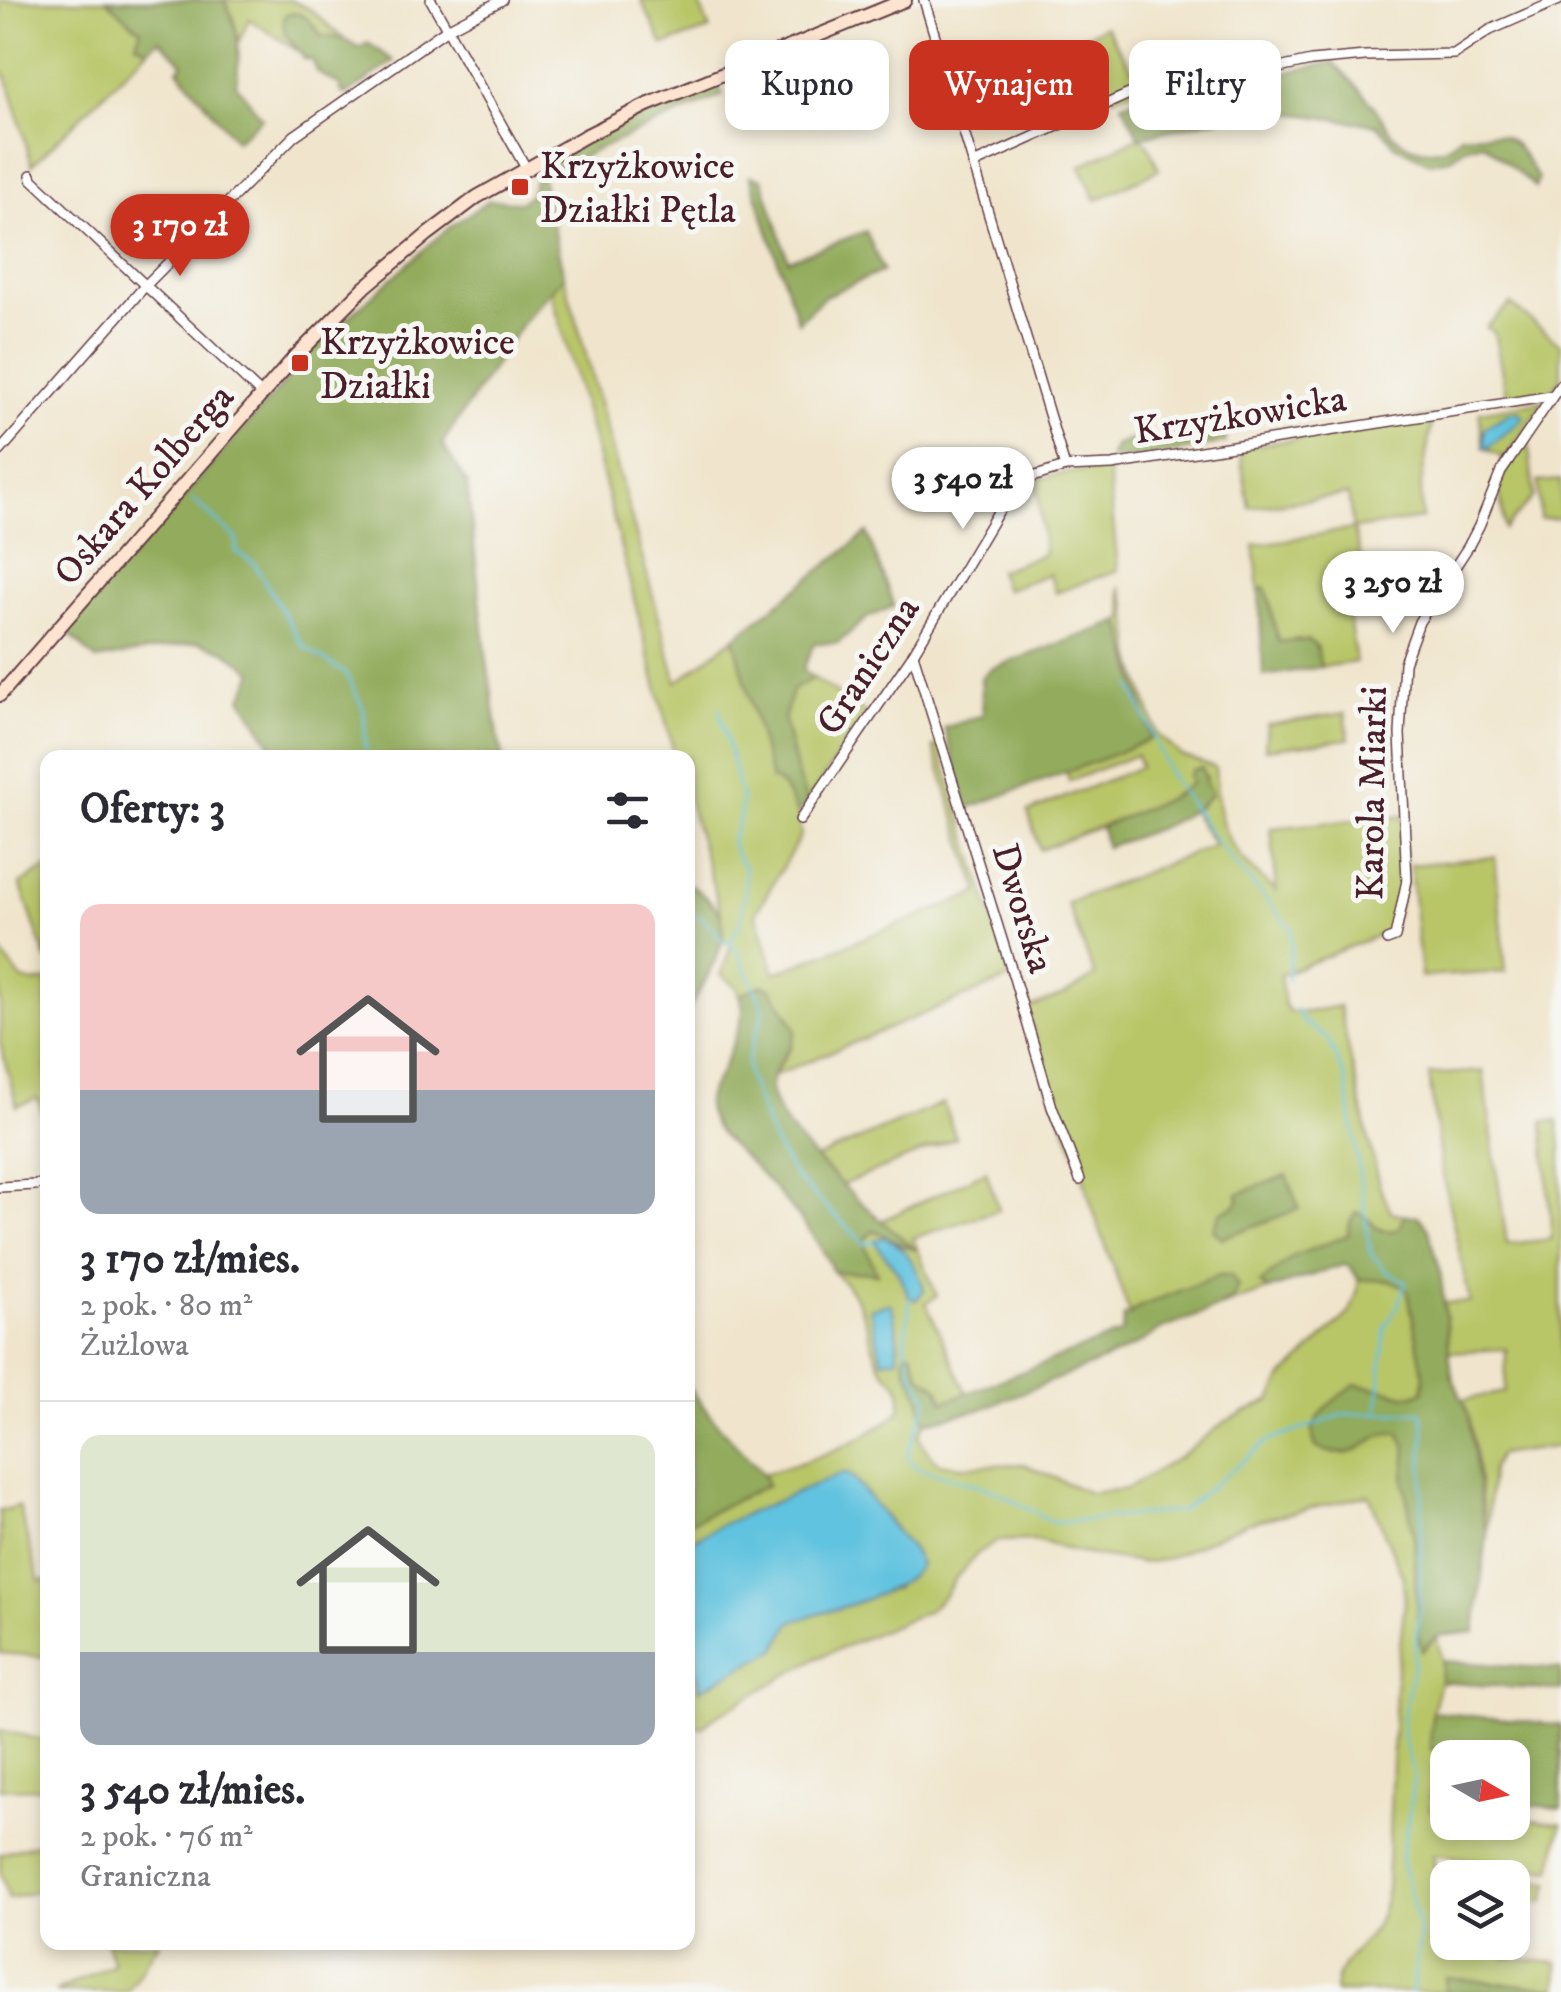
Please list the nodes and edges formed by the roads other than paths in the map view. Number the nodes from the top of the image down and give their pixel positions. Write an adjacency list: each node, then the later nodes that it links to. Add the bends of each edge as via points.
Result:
1 (431, 0): 6 (street)
2 (502, 0): 6 (street)
3 (905, 0): 8 (main road, via 647,104)
4 (924, 0): 7 (street)
5 (1559, 0): 7 (street, via 1454,54 1312,62 1200,98 1130,94)
6 (447, 29): 8 (street); 10 (street, via 294,136)
7 (973, 164): 15 (street)
8 (526, 168): 12 (main road, Oskara Kolberga, via 477,197 365,287)
9 (31, 175): 10 (street)
10 (145, 286): 12 (street); 14 (street)
11 (1561, 384): 13 (street, Karola Miarki)
12 (261, 394): 17 (main road, Oskara Kolberga)
13 (1551, 396): 15 (street, Krzyżkowicka); 19 (street, Karola Miarki, via 1501,472 1474,536 1419,622 1404,663 1407,880 1395,937)
14 (0, 452)
15 (1065, 467): 16 (street, Graniczna, via 1016,482)
16 (913, 654): 18 (street, Graniczna); 20 (street, Dworska)
17 (0, 695)
18 (800, 820)
19 (1387, 940)
20 (1080, 1180)
21 (40, 1184): 22 (street)
22 (0, 1187)

